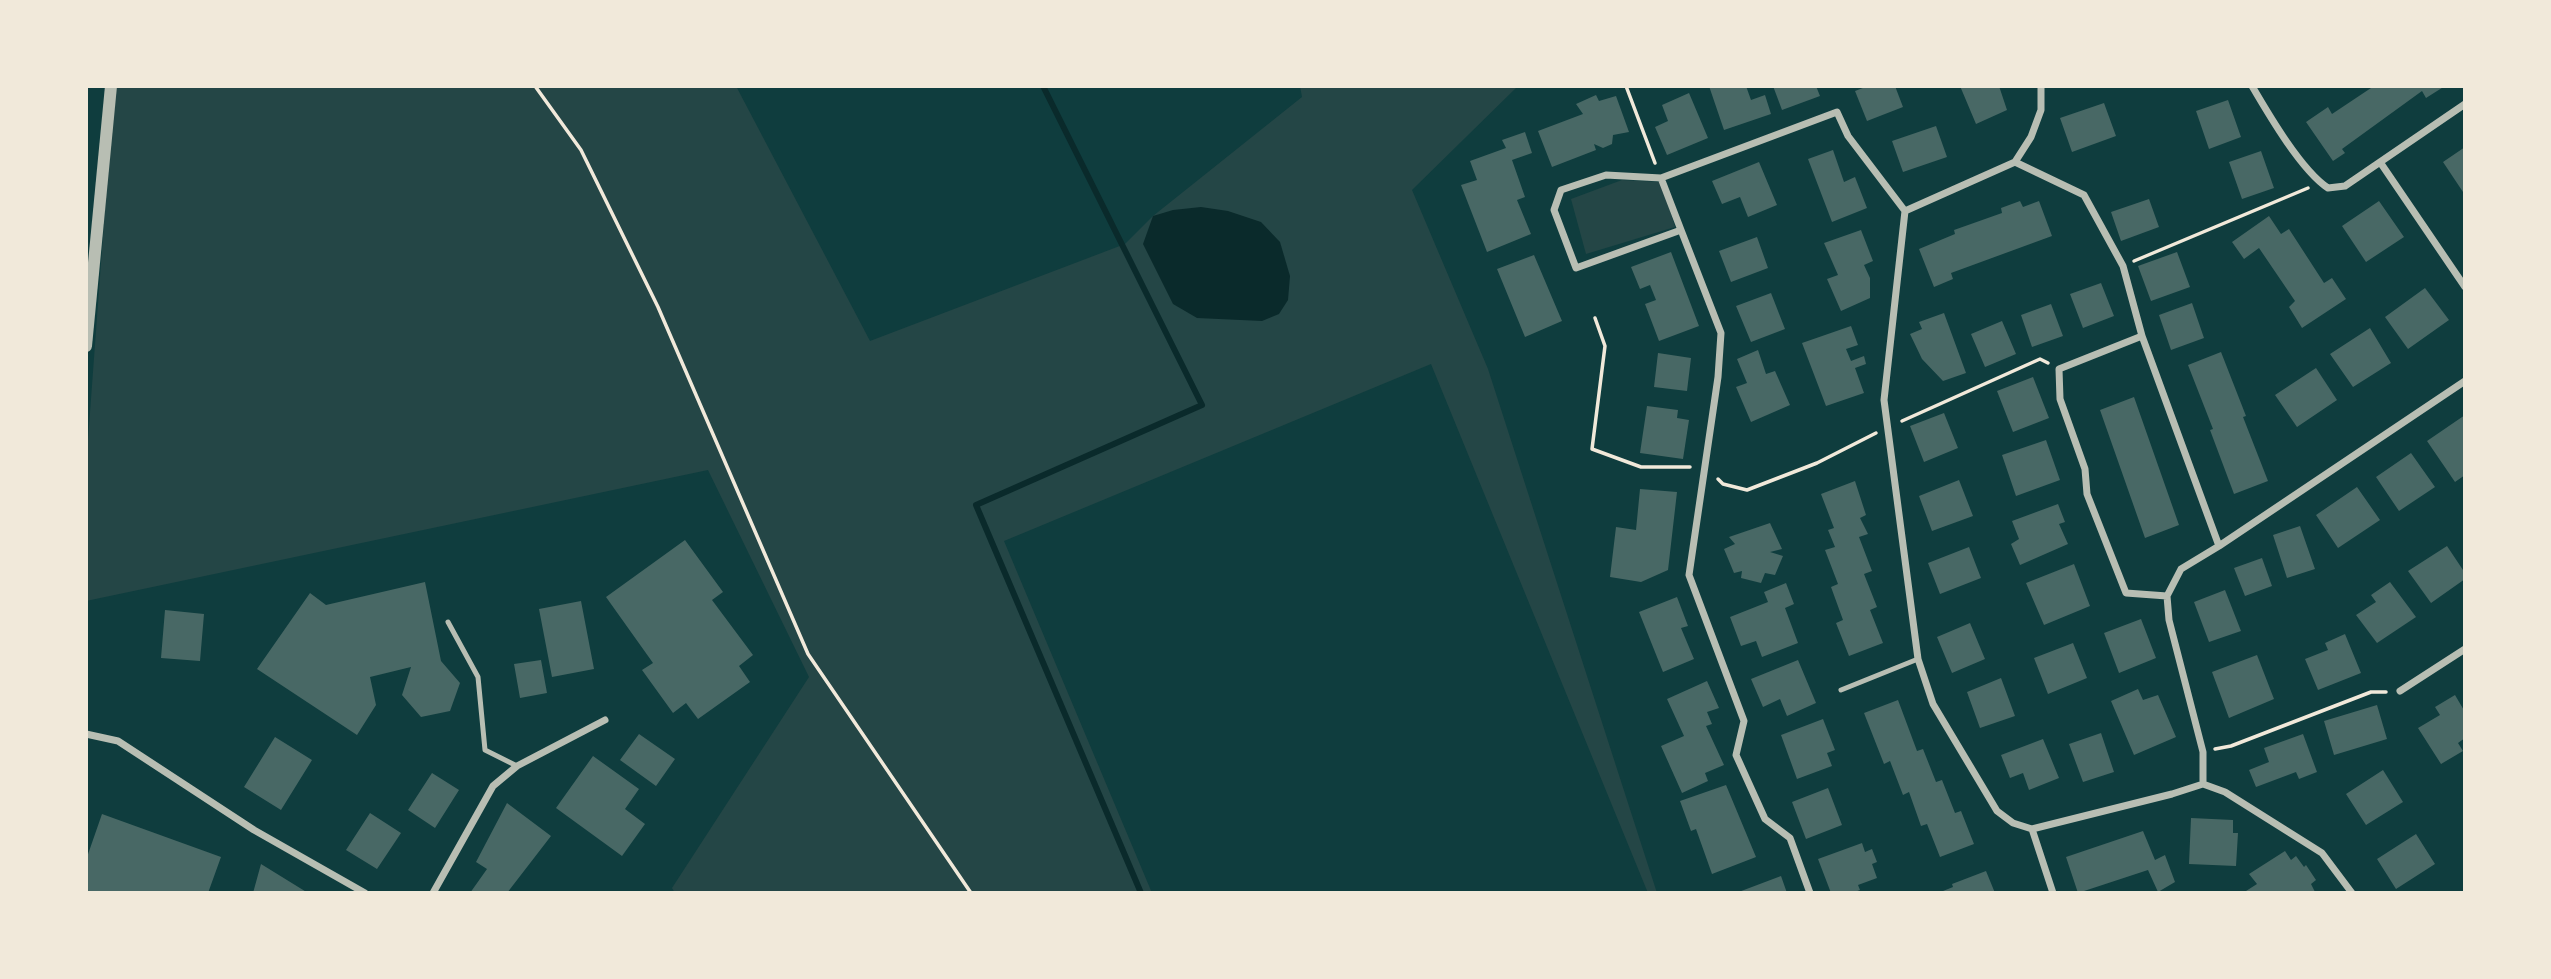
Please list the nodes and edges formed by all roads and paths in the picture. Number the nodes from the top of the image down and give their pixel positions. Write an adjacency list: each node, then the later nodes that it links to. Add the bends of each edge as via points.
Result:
1 (111, 86): 17 (street)
2 (535, 86): 37 (path, via 581,150 652,295 808,654)
3 (1626, 86): 9 (path)
4 (2041, 86): 7 (street, via 2041,110)
5 (2252, 86): 10 (street)
6 (2465, 104): 8 (street)
7 (2015, 162): 11 (street); 13 (street, via 2084,195)
8 (2380, 162): 10 (street, via 2345,186 2328,188); 14 (street)
9 (1661, 178): 11 (street, via 1837,112 1848,136); 12 (street); 12 (street, via 1606,175 1561,190 1554,209 1576,268)
10 (2320, 183): 13 (path)
11 (1905, 211): 20 (street, via 1884,400)
12 (1681, 230): 21 (street, via 1721,333)
13 (2123, 266): 16 (street)
14 (2465, 287)
15 (1595, 318): 21 (path, via 1605,346 1591,449 1641,467)
16 (2142, 336): 18 (street); 22 (street)
17 (86, 346)
18 (2059, 369): 20 (path, via 2040,359); 23 (street, via 2060,399 2085,469 2087,494 2126,593)
19 (2465, 381): 22 (street)
20 (1888, 427): 21 (path, via 1818,463 1748,490 1723,484); 26 (street)
21 (1706, 467): 38 (street, via 1689,575 1744,721 1736,755 1765,819 1790,838)
22 (2219, 546): 23 (street, via 2181,569)
23 (2168, 596): 31 (street, via 2169,620)
24 (448, 621): 32 (lane, via 478,677 485,750)
25 (2465, 649): 28 (street)
26 (1919, 659): 27 (lane); 34 (street, via 1933,704 1997,811)
27 (1841, 690)
28 (2400, 691): 31 (path, via 2371,692 2231,746)
29 (605, 720): 32 (street)
30 (86, 734): 35 (street, via 118,741 254,830)
31 (2203, 751): 33 (street)
32 (517, 766): 36 (street, via 493,786)
33 (2203, 784): 34 (street); 40 (street, via 2225,792 2322,853)
34 (2032, 829): 39 (street)
35 (365, 893)
36 (433, 893)
37 (971, 893)
38 (1810, 893)
39 (2053, 893)
40 (2352, 893)

